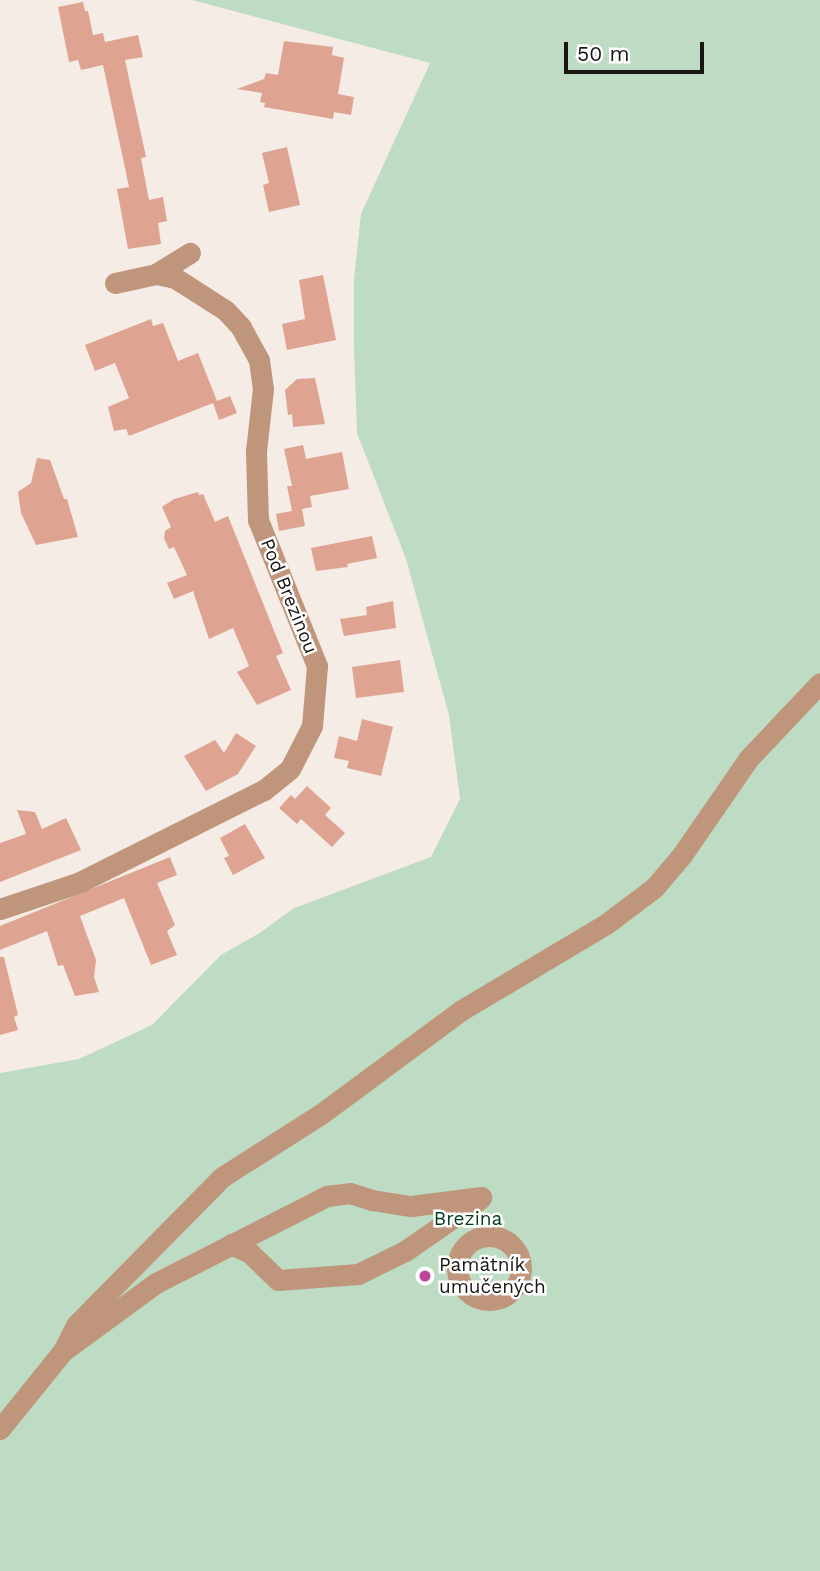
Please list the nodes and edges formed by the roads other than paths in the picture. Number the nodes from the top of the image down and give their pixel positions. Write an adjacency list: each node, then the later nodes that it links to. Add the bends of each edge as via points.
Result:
1 (190, 253): 2 (street)
2 (156, 274): 3 (street); 5 (street, Pod Brezinou, via 212,294 241,327 259,360 263,389 257,451 258,520 317,666 312,726 290,769 264,790 80,882)
3 (115, 283)
4 (820, 683): 9 (street, via 749,758 654,888 606,924 460,1010 321,1114 222,1177 77,1324)
5 (0, 909)
6 (425, 1238): 7 (street, via 358,1274 301,1280 278,1280 250,1253); 7 (street, via 481,1197 411,1206 350,1193 327,1196); 8 (street)
7 (231, 1244): 9 (street, via 156,1283)
8 (464, 1248)
9 (63, 1351): 10 (street)
10 (0, 1429)

